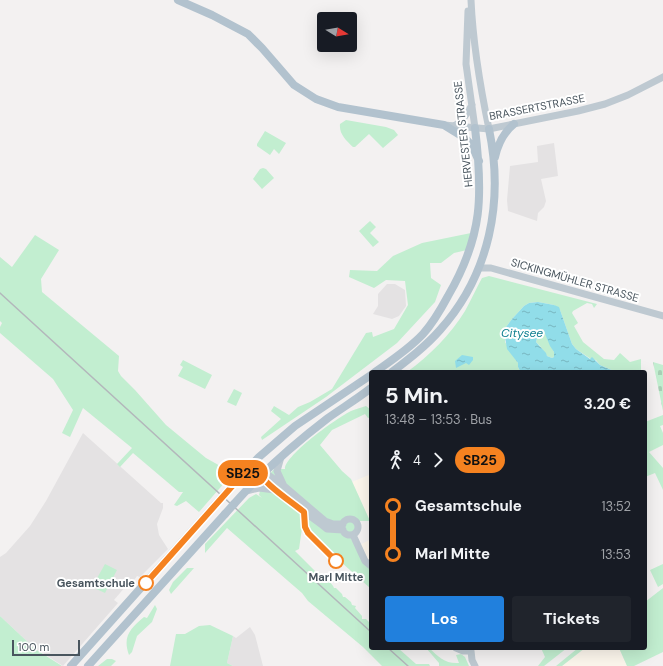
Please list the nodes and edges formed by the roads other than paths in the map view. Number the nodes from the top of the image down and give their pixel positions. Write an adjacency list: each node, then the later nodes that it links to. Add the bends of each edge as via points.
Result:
1 (178, 0): 6 (main road, BRASSERTSTRASSE, via 248,34 294,85 316,99 338,107)
2 (470, 0): 4 (street, HERVESTER STRASSE, via 466,55); 9 (street, HERVESTER STRASSE, via 478,71)
3 (663, 77): 5 (street, BRASSERTSTRASSE, via 605,104 578,112)
4 (472, 105): 7 (street, via 462,121); 8 (street, HERVESTER STRASSE)
5 (514, 124): 9 (street, BRASSERTSTRASSE); 10 (main road, via 502,138)
6 (444, 125): 7 (street, BRASSERTSTRASSE); 11 (main road, via 465,138)
7 (454, 126): 8 (street, BRASSERTSTRASSE)
8 (475, 128): 9 (street, BRASSERTSTRASSE); 11 (main road, HERVESTER STRASSE)
9 (489, 129): 10 (main road, HERVESTER STRASSE)
10 (494, 160): 12 (main road, HERVESTER STRASSE, via 494,209)
11 (479, 161): 14 (main road, HERVESTER STRASSE, via 479,211 471,248 463,268 438,313 423,333 402,353)
12 (480, 268): 13 (street, SICKINGMÜHLER STRASSE, via 491,268); 15 (main road, HERVESTER STRASSE, via 459,306 441,330)
13 (663, 316)
14 (378, 370)
15 (395, 370)
16 (369, 376): 19 (main road, via 295,426)
17 (369, 389): 18 (main road, via 329,417)
18 (281, 456): 20 (main road); 21 (street, via 277,470)
19 (252, 464): 20 (street); 28 (main road, bridge)
20 (260, 476): 21 (street); 22 (main road); 23 (street)
21 (284, 486): 24 (street, via 325,521)
22 (246, 491): 23 (street, via 259,488); 29 (main road, bridge)
23 (276, 491): 24 (street, via 327,528)
24 (343, 527): 25 (street, via 348,535); 25 (street, via 348,519 357,522 358,529)
25 (353, 535): 26 (street)
26 (369, 564)
27 (461, 650): 30 (street, via 471,651)
28 (71, 666)
29 (88, 666)
30 (475, 666)

